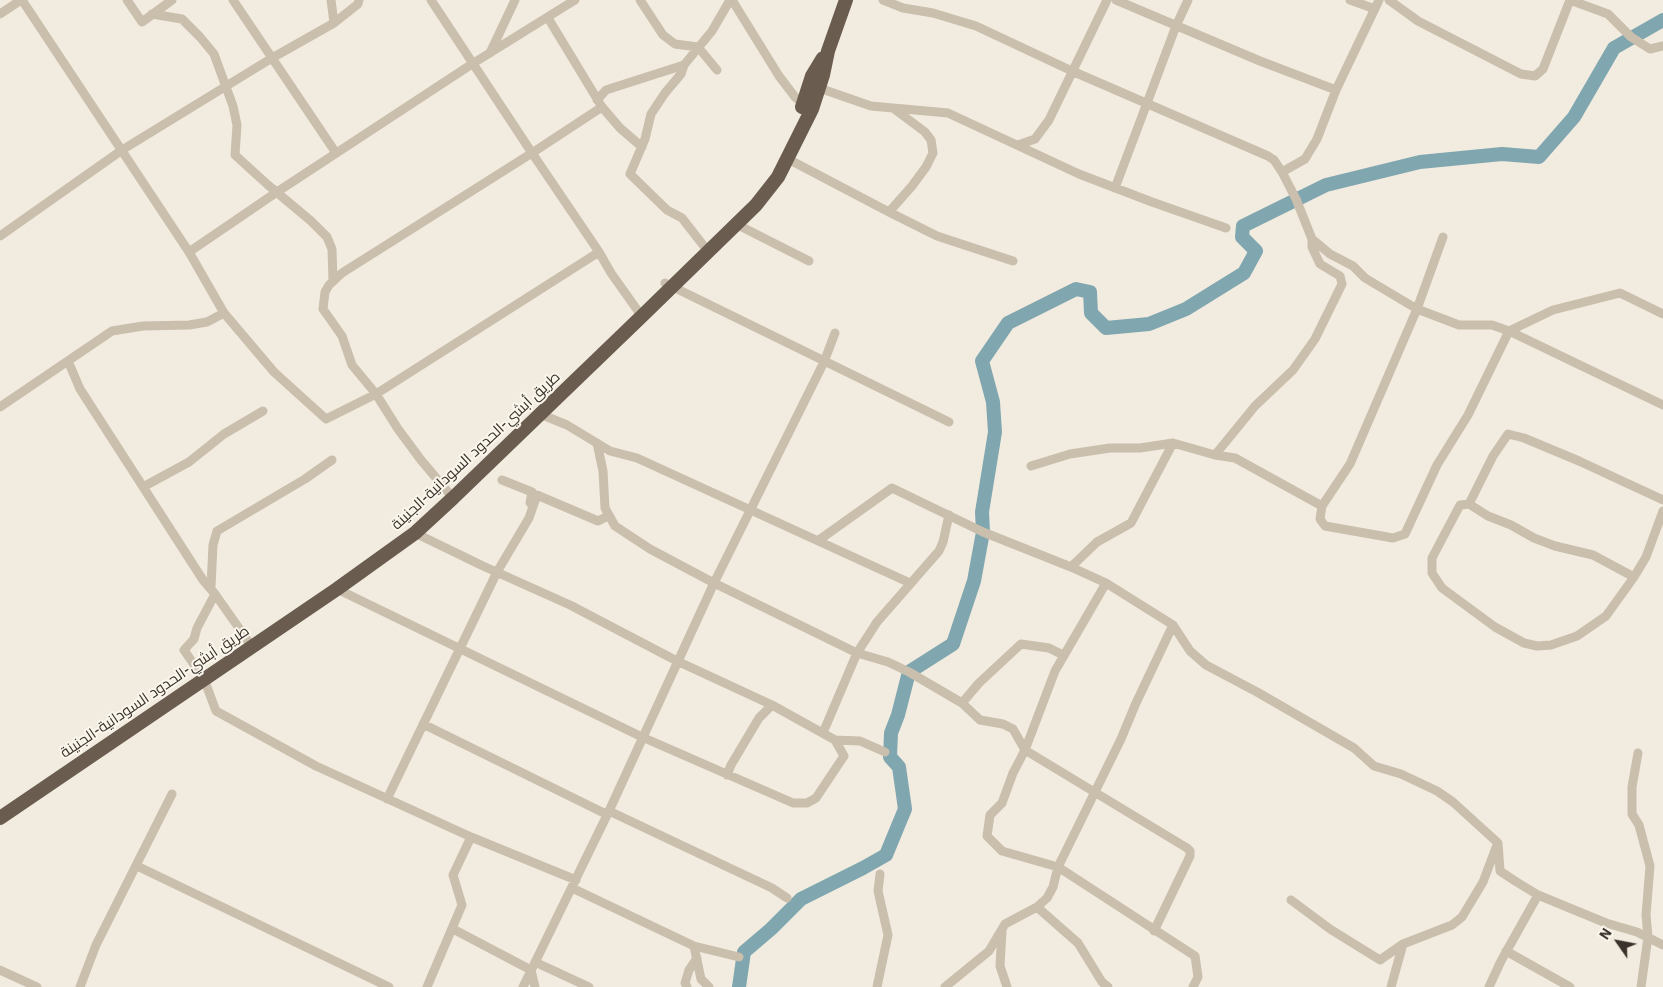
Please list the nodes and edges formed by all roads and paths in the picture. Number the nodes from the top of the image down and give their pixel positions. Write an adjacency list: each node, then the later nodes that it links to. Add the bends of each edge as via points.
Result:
1 (21, 0): 22 (street); 45 (street)
2 (127, 0): 23 (street, via 142,22)
3 (172, 0): 23 (street)
4 (233, 0): 31 (street)
5 (331, 0): 25 (street)
6 (359, 0): 25 (street)
7 (431, 0): 32 (street)
8 (515, 0): 30 (street)
9 (575, 0): 24 (street)
10 (640, 0): 28 (street, via 663,34 675,44)
11 (731, 0): 28 (street); 41 (street, via 778,76)
12 (883, 0): 35 (street, via 902,8 932,12 976,26)
13 (1107, 0): 35 (street)
14 (1116, 0): 26 (street)
15 (1188, 0): 26 (street)
16 (1350, 0): 21 (street)
17 (1379, 0): 21 (street)
18 (1389, 0): 19 (street, via 1418,21 1521,74 1535,76 1543,68)
19 (1570, 0): 27 (street, via 1608,14 1631,37 1650,49)
20 (842, 3): 29 (highway)
21 (1375, 9): 38 (street)
22 (0, 14)
23 (152, 14): 36 (street, via 182,19 214,54)
24 (548, 18): 30 (street); 39 (street)
25 (334, 23): 31 (street)
26 (1176, 26): 38 (street); 40 (street)
27 (1663, 46)
28 (698, 47): 33 (street); 34 (street)
29 (828, 51): 37 (highway, طريق أبشي-الحدود السودانية-الجنينة); 41 (highway, via 812,76)
30 (490, 53): 32 (street)
31 (272, 58): 36 (street); 47 (street)
32 (472, 64): 46 (street); 47 (street)
33 (684, 65): 39 (street, via 606,90); 44 (street, via 681,74 651,114)
34 (718, 70)
35 (1072, 71): 40 (street); 43 (street, via 1036,140)
36 (226, 86): 45 (street); 51 (street, via 237,124 235,155)
37 (819, 88): 41 (highway, طريق أبشي-الحدود السودانية-الجنينة); 42 (street, via 871,106)
38 (1336, 90): 49 (street, via 1317,139 1305,159)
39 (600, 103): 44 (street, via 620,128); 46 (street)
40 (1148, 104): 49 (street, via 1268,156); 50 (street)
41 (808, 107): 48 (highway, طريق أبشي-الحدود السودانية-الجنينة)
42 (893, 107): 43 (street, via 948,113); 52 (street, via 925,132 931,140 933,152 926,167)
43 (1018, 145): 50 (street)
44 (642, 146): 58 (street, via 630,174 667,210 682,218)
45 (122, 150): 55 (street); 59 (street)
46 (532, 153): 60 (street); 63 (street)
47 (336, 154): 51 (street)
48 (785, 158): 52 (street); 53 (highway, طريق أبشي-الحدود السودانية-الجنينة, via 769,189); 58 (highway, via 750,200)
49 (1282, 172): 57 (street)
50 (1115, 188): 54 (street)
51 (277, 192): 59 (street); 63 (street, via 327,237 332,249)
52 (889, 212): 62 (street, via 937,236)
53 (736, 224): 61 (street); 64 (highway, طريق أبشي-الحدود السودانية-الجنينة)
54 (1226, 228)
55 (0, 236)
56 (1443, 238): 65 (street)
57 (1312, 239): 65 (street, via 1330,254 1353,266 1364,278); 82 (street, via 1320,264 1340,276 1342,284 1315,339 1294,370 1255,406)
58 (703, 245): 64 (highway)
59 (189, 252): 67 (street)
60 (600, 252): 66 (street); 73 (street)
61 (809, 261)
62 (1013, 261)
63 (333, 280): 73 (street, via 325,292 323,309 342,336 352,365)
64 (668, 284): 66 (highway); 72 (street); 77 (highway, طريق أبشي-الحدود السودانية-الجنينة, via 642,316)
65 (1417, 309): 69 (street, via 1459,325 1492,325); 90 (street, via 1350,464)
66 (638, 311): 81 (highway)
67 (224, 313): 71 (street, via 207,322 190,325 143,326 112,331); 73 (street, via 274,372 326,419)
68 (1663, 314): 69 (street, via 1620,294 1553,310)
69 (1509, 331): 74 (street); 90 (street, via 1468,415 1437,465 1405,534 1393,538 1325,526 1320,519)
70 (835, 333): 72 (street)
71 (68, 361): 75 (street); 86 (street, via 80,389)
72 (824, 362): 78 (street); 91 (street)
73 (376, 394): 87 (street, via 398,429)
74 (1663, 405)
75 (0, 407)
76 (263, 411): 86 (street, via 224,434 189,462)
77 (540, 414): 79 (street); 81 (highway, طريق أبشي-الحدود السودانية-الجنينة)
78 (949, 422)
79 (597, 443): 91 (street); 94 (street)
80 (1173, 443): 82 (street); 84 (street, via 1070,454); 99 (street, via 1131,523 1097,542)
81 (496, 452): 87 (highway, طريق أبشي-الحدود السودانية-الجنينة)
82 (1215, 454): 90 (street, via 1234,458)
83 (332, 460): 106 (street, via 217,531 213,545)
84 (1032, 466)
85 (502, 480): 97 (street, via 532,492)
86 (143, 487): 106 (street)
87 (451, 496): 95 (highway, طريق أبشي-الحدود السودانية-الجنينة); 98 (highway)
88 (1663, 500): 89 (street, via 1579,461 1508,434)
89 (1469, 504): 101 (street, via 1534,538 1593,555); 101 (street, via 1460,505 1432,558 1432,573 1442,588 1476,614 1524,643 1551,645 1577,636 1606,616)
90 (1322, 506)
91 (752, 509): 96 (street); 102 (street)
92 (1663, 510): 101 (street, via 1646,557)
93 (949, 515): 96 (street, via 892,488); 99 (street); 103 (street, via 939,551)
94 (608, 516): 97 (street, via 598,521 537,495 529,518); 102 (street, via 615,526 650,549)
95 (415, 533): 98 (highway, طريق أبشي-الحدود السودانية-الجنينة); 100 (street)
96 (819, 540): 103 (street)
97 (515, 542): 100 (street)
98 (385, 551): 105 (highway, طريق أبشي-الحدود السودانية-الجنينة); 108 (highway)
99 (1071, 567): 104 (street)
100 (497, 572): 109 (street); 112 (street, via 570,605)
101 (1634, 577)
102 (714, 583): 110 (street); 112 (street)
103 (910, 583): 110 (street, via 877,622)
104 (1106, 583): 107 (street); 111 (street)
105 (338, 589): 109 (street); 113 (highway, طريق أبشي-الحدود السودانية-الجنينة)
106 (213, 591): 108 (street); 113 (street, via 194,639 184,650)
107 (1173, 625): 124 (street); 131 (street, via 1190,651 1206,666 1354,748 1374,766 1402,774 1437,791)
108 (248, 641): 113 (highway)
109 (459, 649): 116 (street); 118 (street)
110 (857, 653): 114 (street, via 888,662); 117 (street)
111 (1063, 655): 114 (street, via 1049,648 1021,644); 120 (street)
112 (677, 661): 115 (street); 118 (street)
113 (202, 676): 126 (street, via 216,711 316,766); 127 (highway); 129 (highway, طريق أبشي-الحدود السودانية-الجنينة)
114 (962, 703): 120 (street, via 980,720 1003,724 1013,730)
115 (772, 705): 119 (street); 123 (street, via 759,718)
116 (423, 724): 126 (street); 128 (street)
117 (825, 728)
118 (642, 737): 123 (street); 128 (street)
119 (835, 740): 121 (street, via 860,741); 123 (street, via 844,756 816,798 806,803 792,803)
120 (1025, 750): 124 (street); 133 (street, via 1002,803 990,815 987,836 1002,851)
121 (885, 752)
122 (1638, 753): 143 (street, via 1632,788 1632,814 1639,825 1650,866 1646,915)
123 (728, 775)
124 (1094, 793): 133 (street); 142 (street, via 1190,851)
125 (172, 794): 132 (street)
126 (387, 798): 130 (street)
127 (0, 807)
128 (608, 812): 135 (street); 137 (street, via 772,888)
129 (0, 818)
130 (471, 837): 135 (street); 140 (street, via 453,875 462,905)
131 (1498, 843): 136 (street, via 1500,871); 144 (street, via 1483,882 1462,917 1452,925)
132 (137, 866): 153 (street, via 96,945); 154 (street)
133 (1058, 867): 139 (street, via 1053,887); 142 (street)
134 (880, 874): 161 (street, via 878,891 888,934)
135 (574, 884): 146 (street); 150 (street)
136 (1538, 895): 143 (street); 147 (street)
137 (787, 898)
138 (1291, 900): 144 (street, via 1380,960)
139 (1037, 906): 141 (street, via 1005,924); 164 (street, via 1078,943)
140 (453, 929): 150 (street); 155 (street)
141 (1002, 929): 162 (street, via 989,951); 163 (street, via 1000,966)
142 (1154, 931): 165 (street, via 1195,956 1198,977)
143 (1648, 937): 145 (street); 169 (street)
144 (1403, 944): 166 (street)
145 (1663, 945)
146 (694, 946): 148 (street); 149 (street)
147 (1506, 951): 167 (street); 168 (street)
148 (739, 957)
149 (697, 958): 159 (street, via 689,970); 160 (street, via 701,979)
150 (533, 966): 156 (street); 157 (street); 158 (street)
151 (0, 970): 152 (street)
152 (37, 987)
153 (80, 987)
154 (389, 987)
155 (427, 987)
156 (523, 987)
157 (535, 987)
158 (589, 987)
159 (687, 987)
160 (709, 987)
161 (877, 987)
162 (945, 987)
163 (1007, 987)
164 (1108, 987)
165 (1193, 987)
166 (1391, 987)
167 (1489, 987)
168 (1570, 987)
169 (1641, 987)

